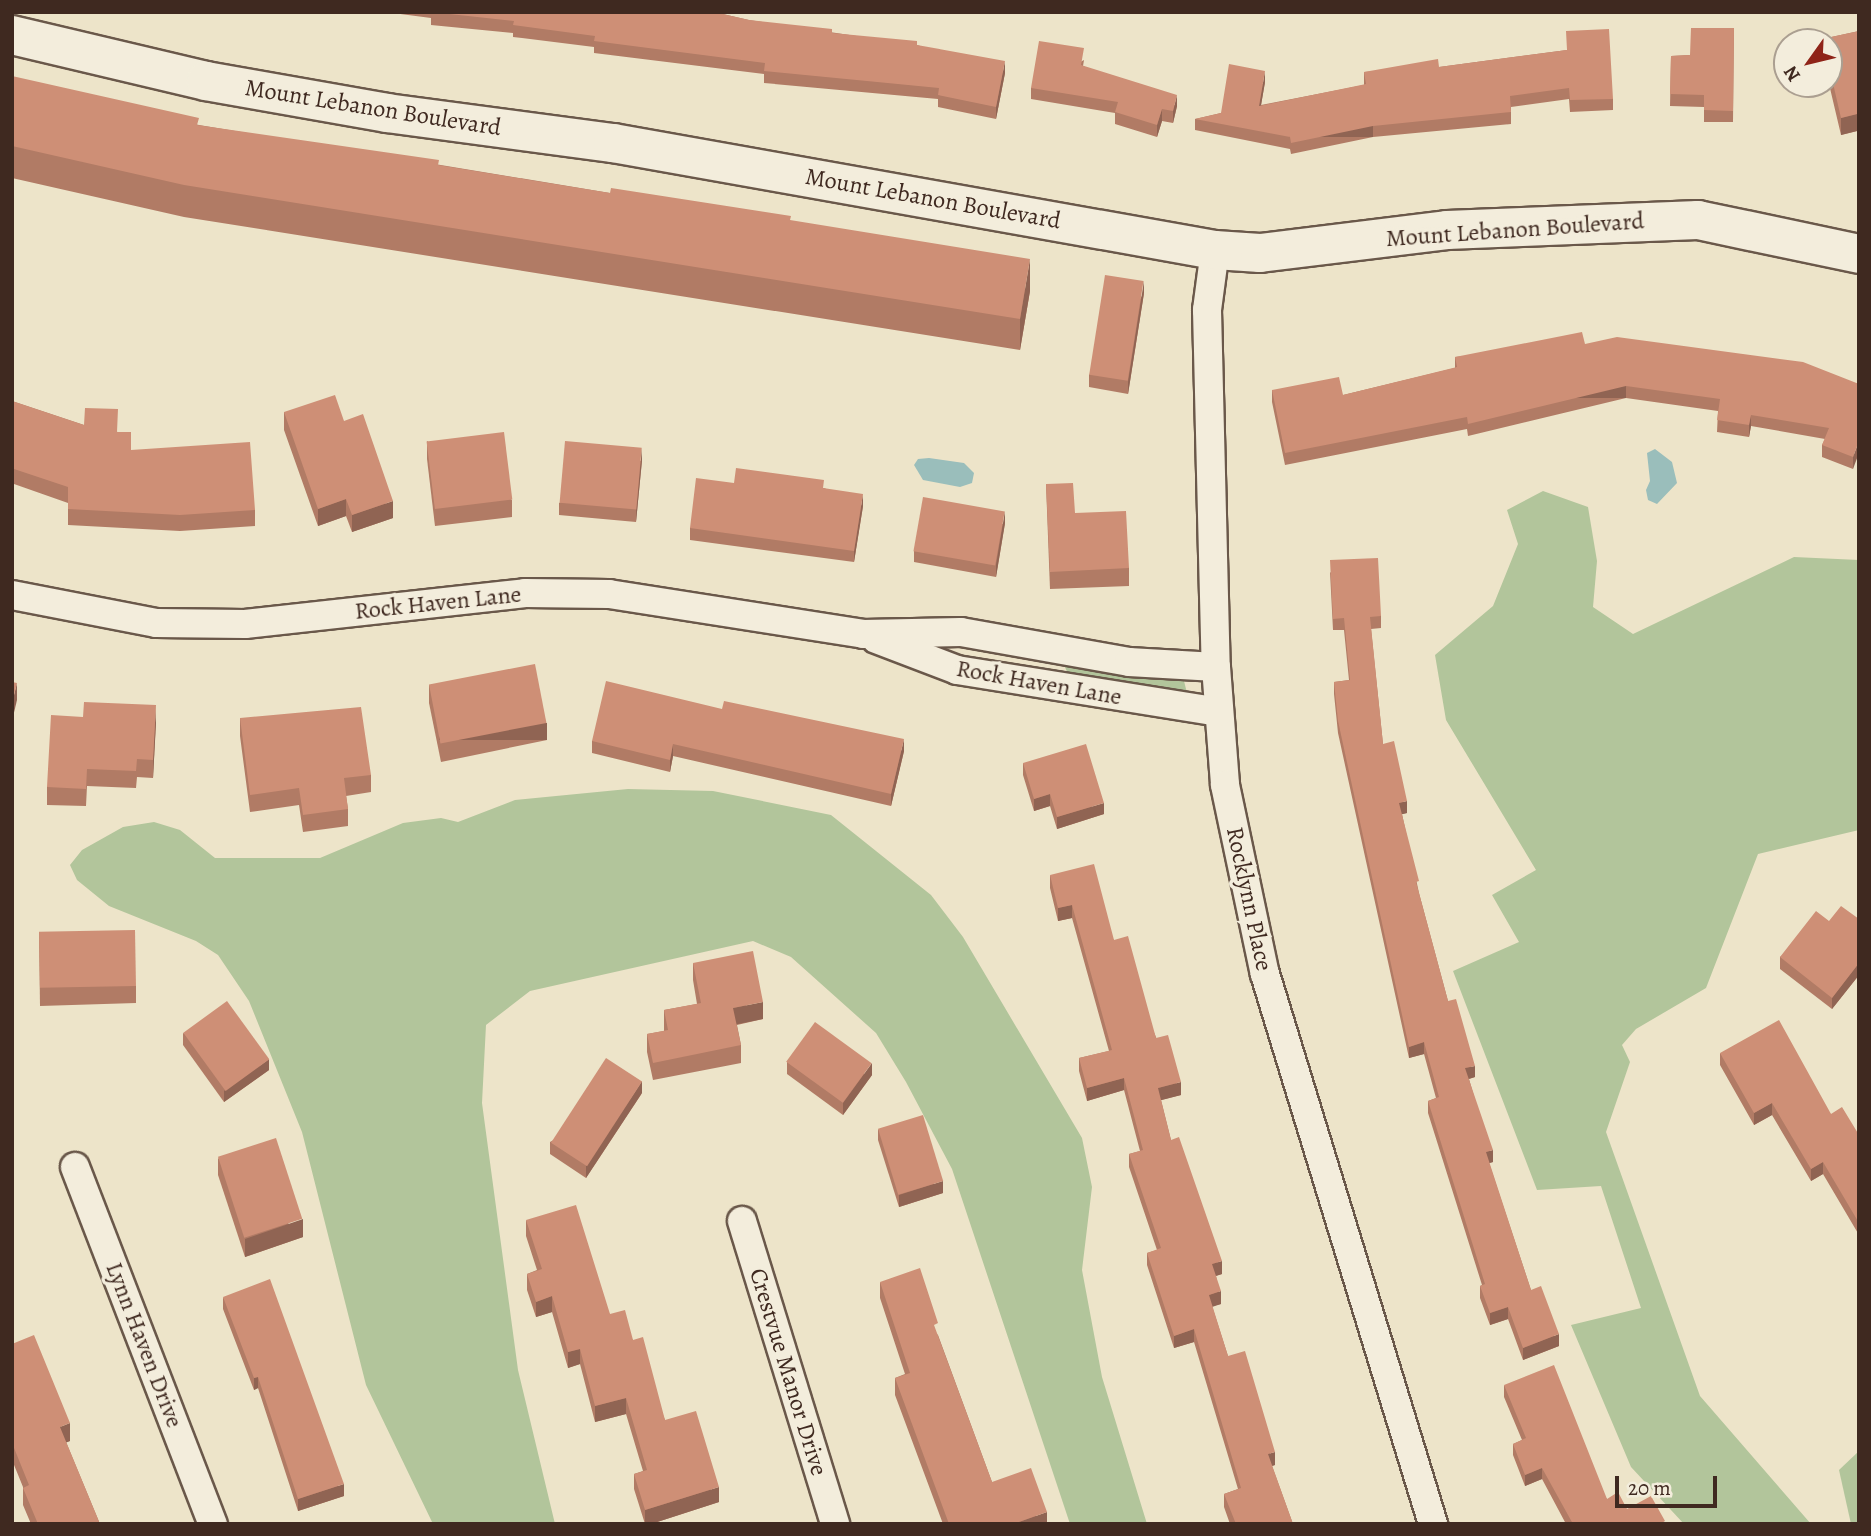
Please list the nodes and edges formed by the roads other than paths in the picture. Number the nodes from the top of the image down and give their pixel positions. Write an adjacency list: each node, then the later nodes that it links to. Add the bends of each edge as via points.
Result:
1 (12, 35): 2 (street, Mount Lebanon Boulevard, via 206,81 387,113 613,143)
2 (1214, 250): 3 (street, Mount Lebanon Boulevard, via 1260,253 1447,230 1698,220); 7 (street, Rocklynn Place, via 1207,310)
3 (1859, 254)
4 (12, 596): 5 (street, Rock Haven Lane, via 156,623 246,624 525,593 609,594)
5 (863, 634): 6 (street, Rock Haven Lane, via 961,632); 8 (street, Rock Haven Lane, via 957,670)
6 (1035, 645): 7 (street, Rock Haven Lane, via 1129,662); 8 (street)
7 (1216, 667): 9 (street, Rocklynn Place)
8 (1027, 683): 9 (street, Rock Haven Lane)
9 (1219, 712): 14 (street, Rocklynn Place, via 1228,798 1265,974)
10 (75, 1167): 12 (street, Lynn Haven Drive)
11 (742, 1221): 13 (street, Crestvue Manor Drive)
12 (213, 1524)
13 (835, 1524)
14 (1433, 1524)

